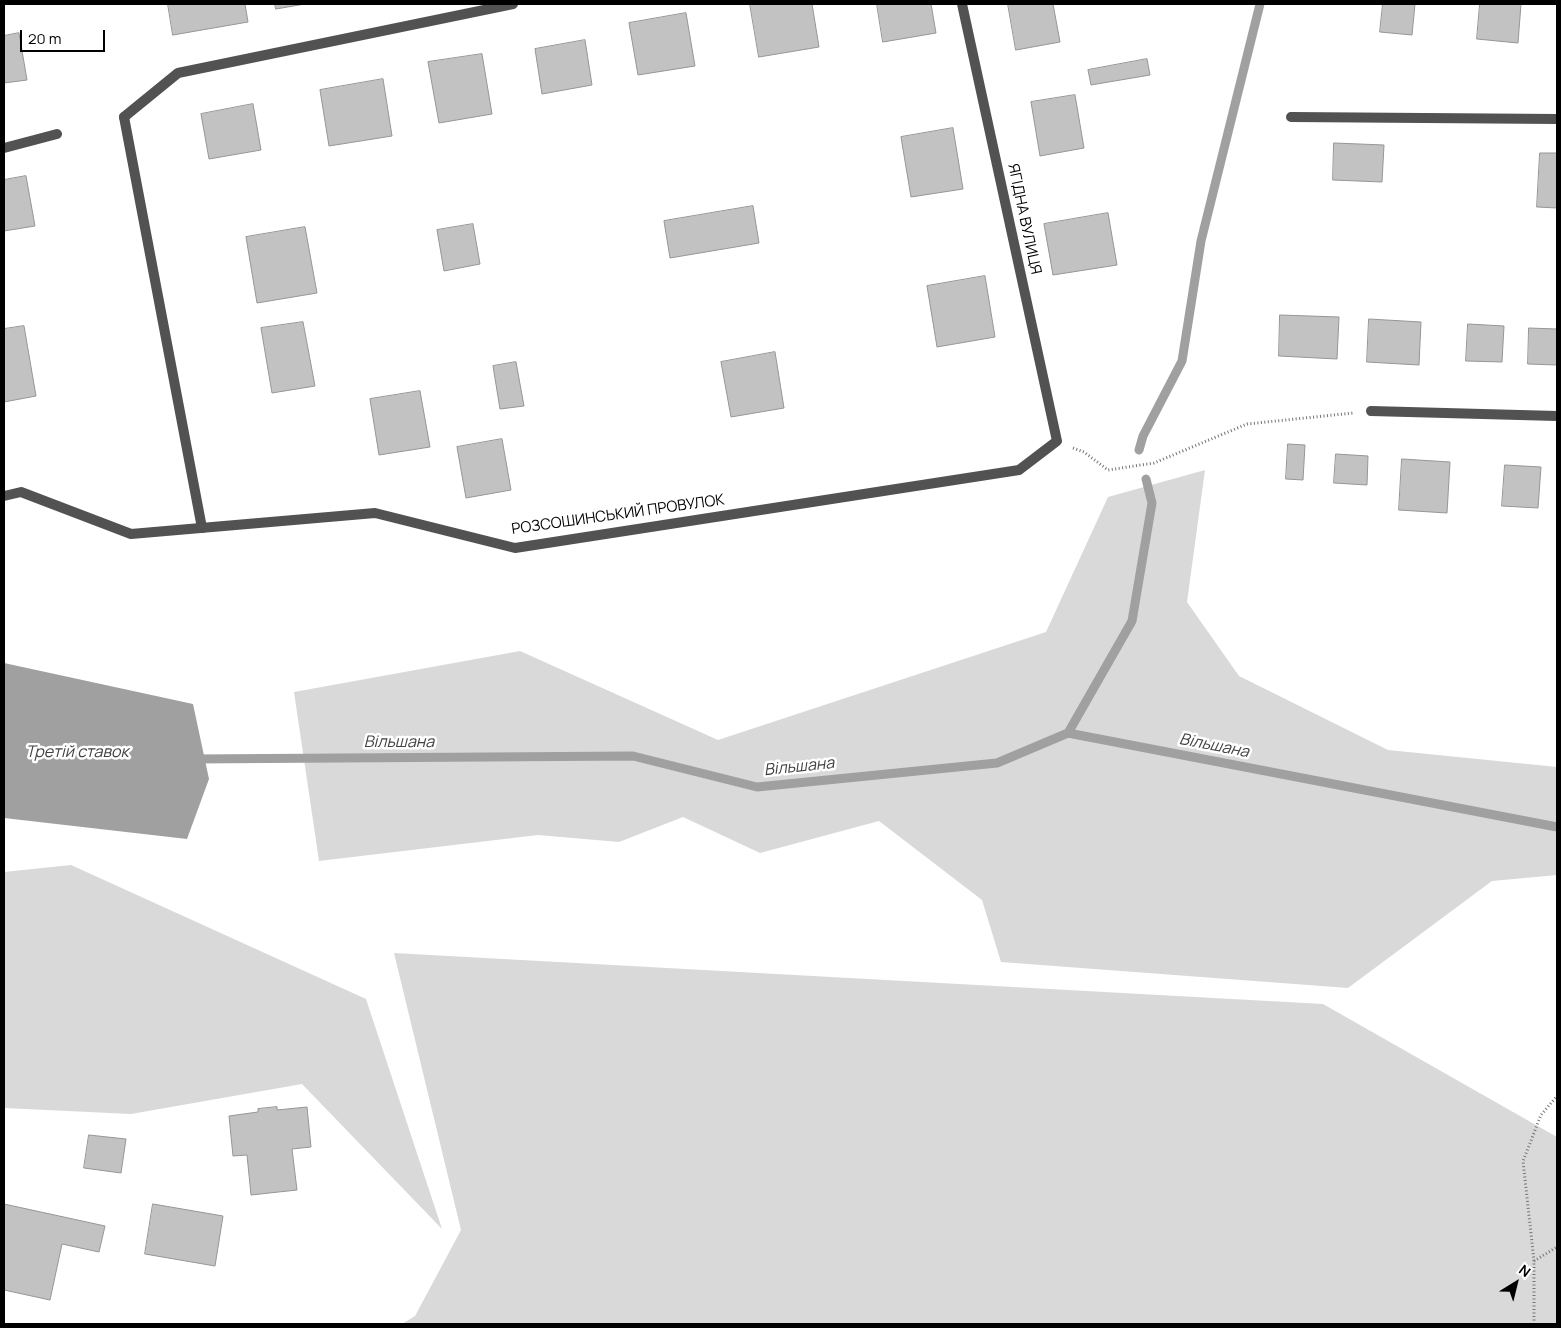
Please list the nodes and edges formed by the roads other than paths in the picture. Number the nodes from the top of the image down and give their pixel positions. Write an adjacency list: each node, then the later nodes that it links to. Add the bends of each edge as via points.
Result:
1 (513, 4): 11 (street, via 178,73 124,117)
2 (962, 4): 9 (street, ЯГІДНА ВУЛИЦЯ)
3 (1291, 116): 4 (street)
4 (1557, 119)
5 (57, 134): 6 (street)
6 (4, 148)
7 (1371, 411): 8 (street)
8 (1557, 416)
9 (1056, 441): 11 (street, РОЗСОШИНСЬКИЙ ПРОВУЛОК, via 1019,470 515,548 375,513)
10 (4, 496): 11 (street, РОЗСОШИНСЬКИЙ ПРОВУЛОК, via 21,492 131,534)
11 (202, 528)

